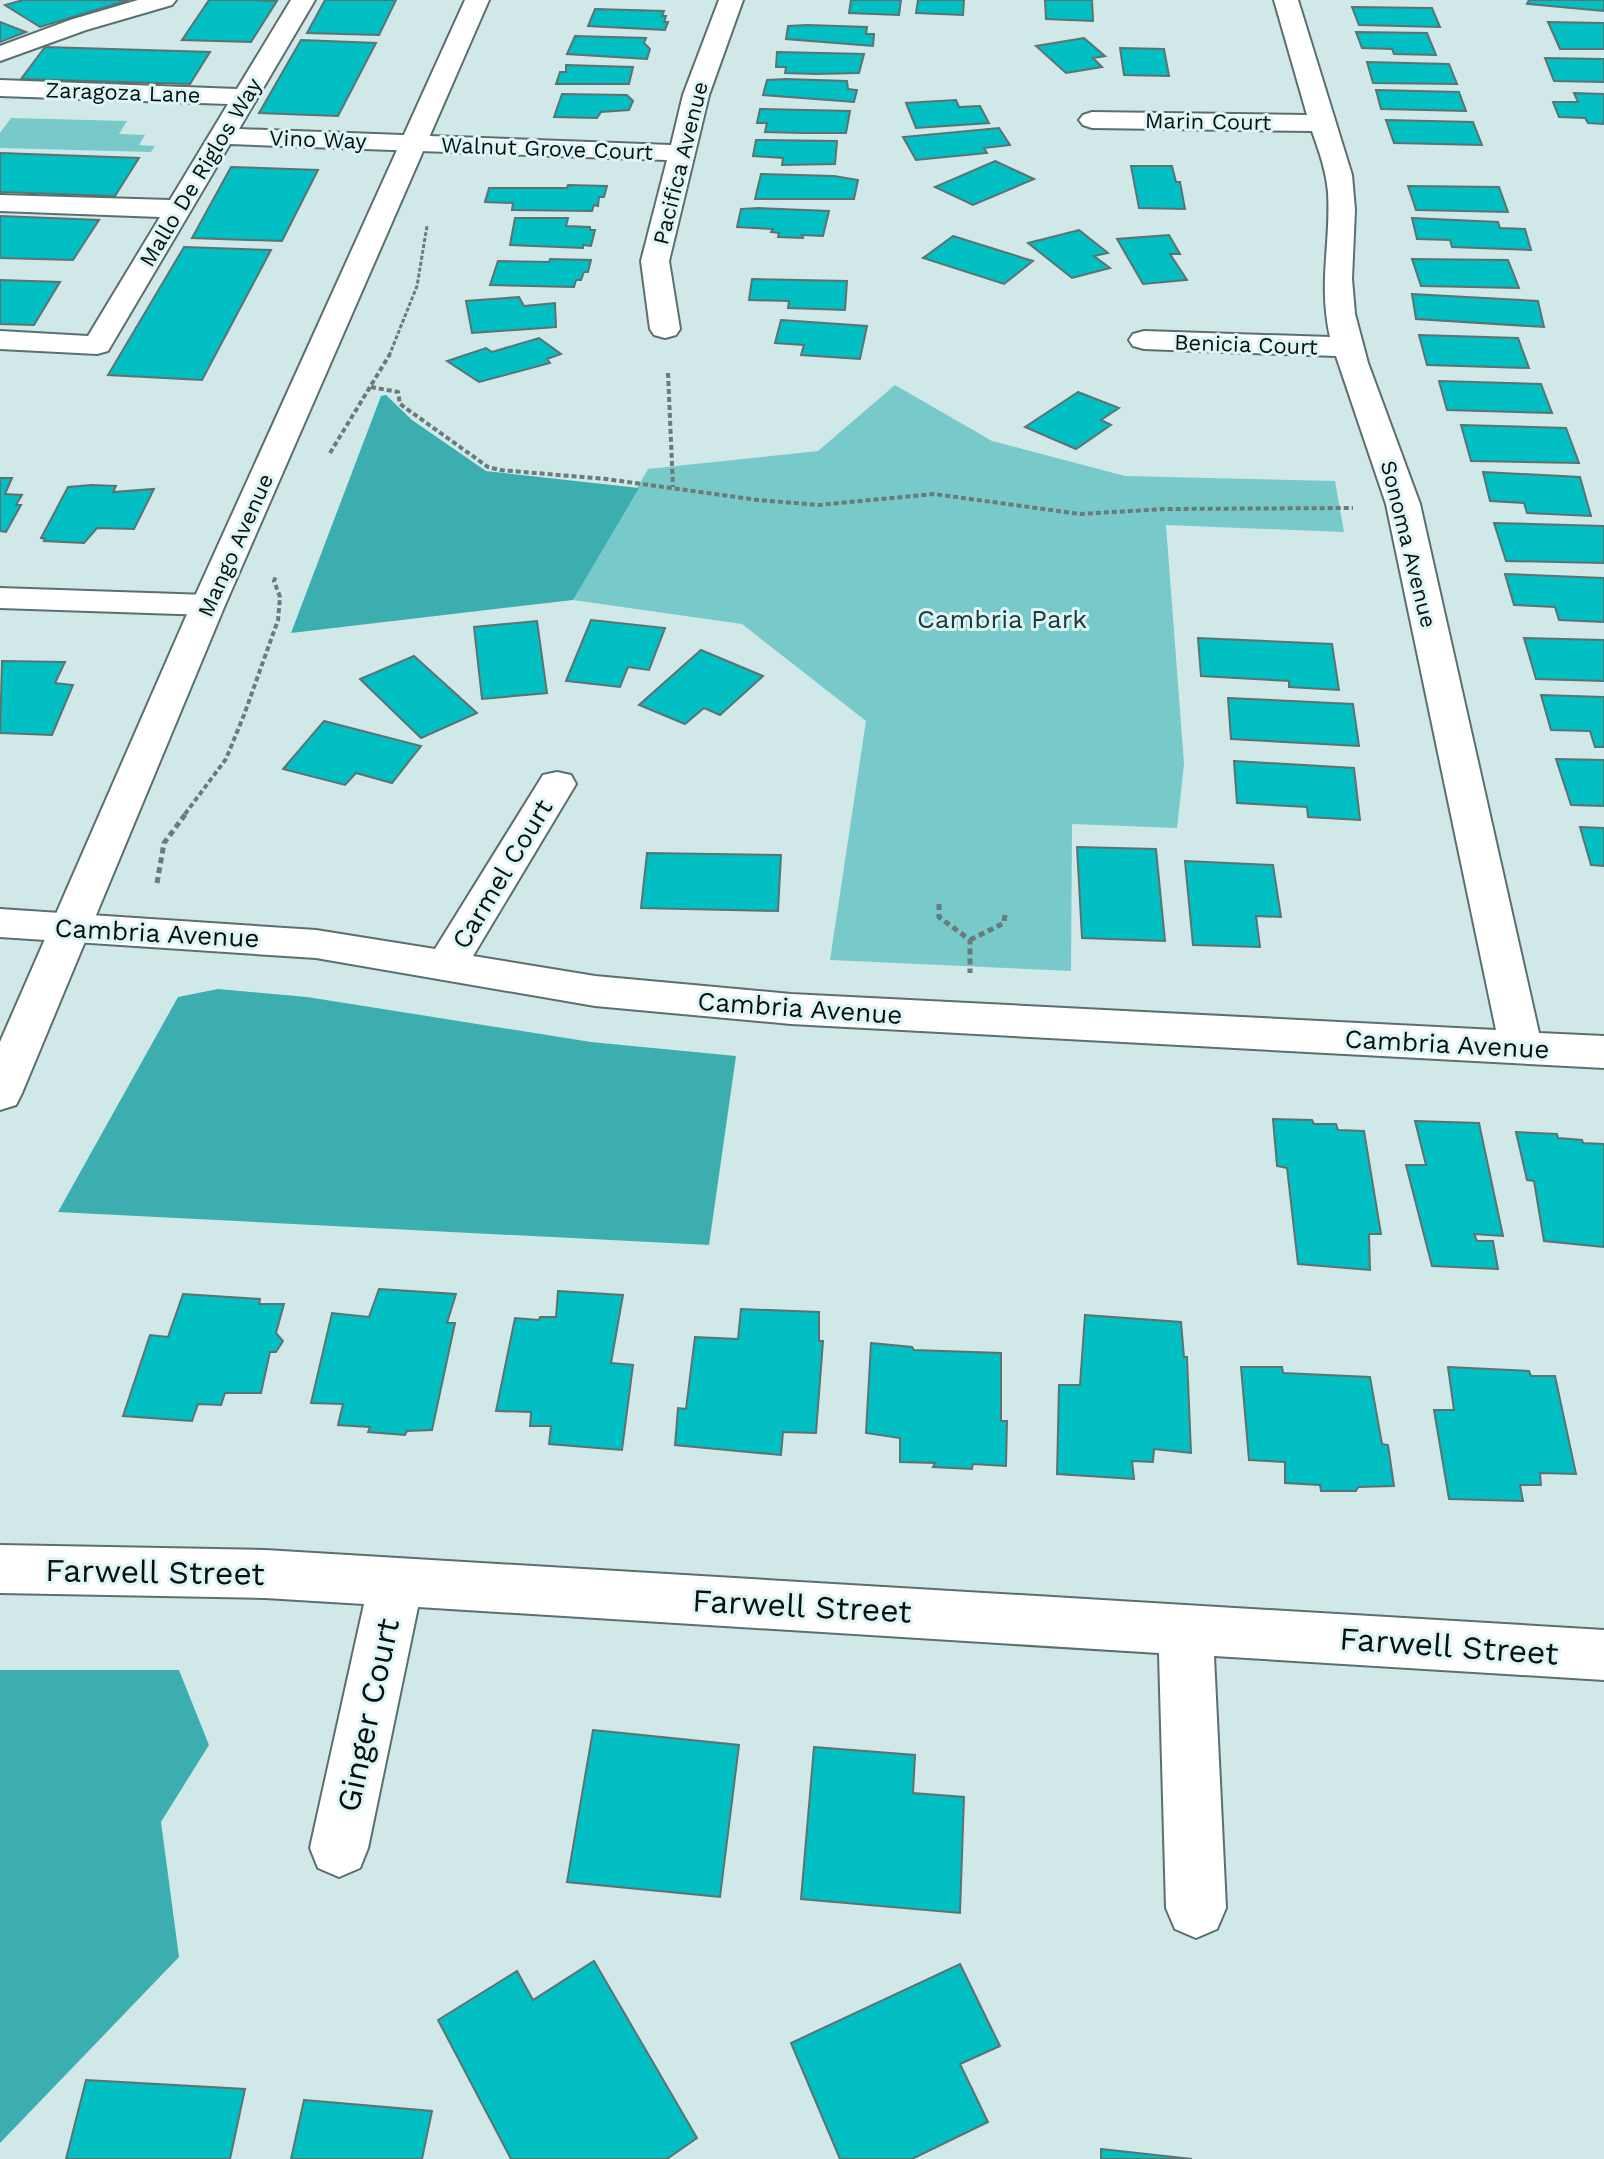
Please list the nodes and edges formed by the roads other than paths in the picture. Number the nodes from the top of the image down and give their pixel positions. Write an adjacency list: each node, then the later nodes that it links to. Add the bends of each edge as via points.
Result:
1 (164, 0): 6 (street)
2 (303, 0): 8 (street, Mallo De Riglos Way)
3 (477, 0): 12 (street, Mango Avenue)
4 (731, 0): 13 (street, Pacifica Avenue)
5 (1286, 0): 10 (street, Sonoma Avenue)
6 (0, 54)
7 (0, 88): 8 (street, Zaragoza Lane)
8 (245, 97): 11 (street, Mallo De Riglos Way)
9 (1092, 120): 10 (street, Marin Court)
10 (1323, 123): 19 (street, Sonoma Avenue, via 1339,172 1339,309)
11 (222, 136): 12 (street, Vino Way); 15 (street, Mallo De Riglos Way)
12 (415, 143): 13 (street, Walnut Grove Court); 21 (street, Mango Avenue)
13 (679, 153): 16 (street, Pacifica Avenue, via 655,261)
14 (0, 203): 15 (street)
15 (178, 209): 17 (street, Mallo De Riglos Way, via 97,345)
16 (665, 329)
17 (0, 340)
18 (1144, 340): 19 (street, Benicia Court)
19 (1348, 347): 26 (street, Sonoma Avenue, via 1403,504)
20 (0, 598): 21 (street)
21 (208, 605): 24 (street, Mango Avenue)
22 (557, 784): 25 (street, Carmel Court)
23 (0, 923): 24 (street, Cambria Avenue)
24 (72, 928): 25 (street, Cambria Avenue, via 316,944); 28 (street, Mango Avenue)
25 (447, 964): 26 (street, Cambria Avenue, via 595,991 791,1009)
26 (1521, 1048): 27 (street, Cambria Avenue)
27 (1604, 1052)
28 (0, 1093)
29 (0, 1569): 30 (street, Farwell Street)
30 (396, 1582): 31 (street, Farwell Street); 33 (street, Ginger Court)
31 (1186, 1629): 32 (street, Farwell Street); 34 (street)
32 (1604, 1655)
33 (339, 1848)
34 (1196, 1908)

